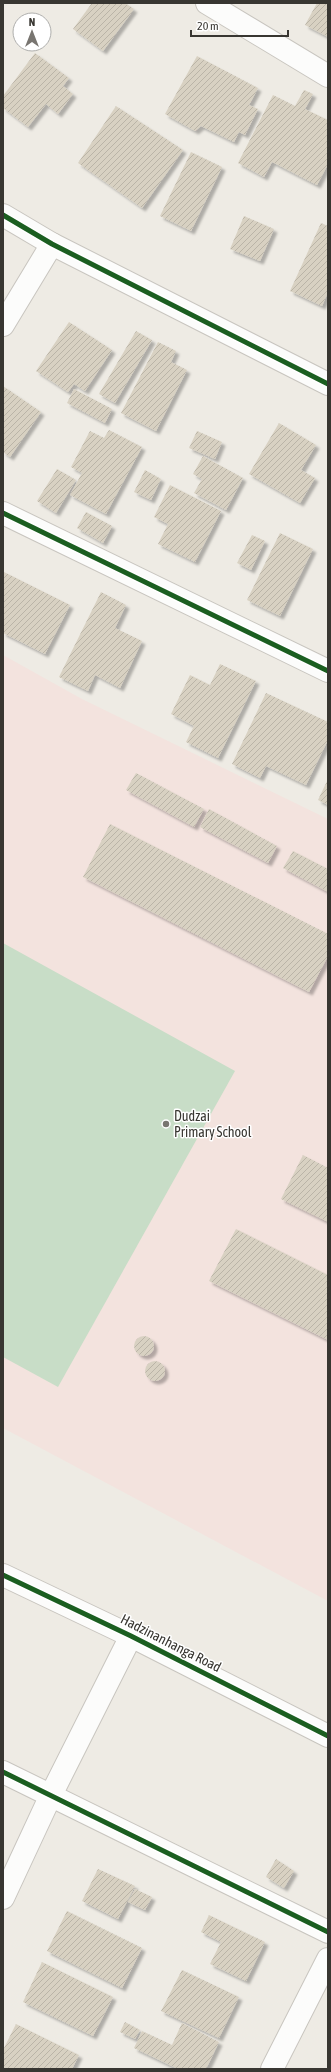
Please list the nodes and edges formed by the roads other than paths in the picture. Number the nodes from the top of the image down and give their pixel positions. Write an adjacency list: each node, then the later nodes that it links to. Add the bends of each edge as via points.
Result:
1 (207, 3): 2 (street)
2 (328, 76)
3 (3, 215): 4 (street)
4 (52, 244): 5 (street); 6 (street)
5 (3, 325)
6 (328, 384)
7 (3, 513): 8 (street)
8 (328, 671)
9 (3, 1575): 10 (street, Hadzinanhanga Road)
10 (130, 1636): 11 (street, Hadzinanhanga Road); 13 (street)
11 (328, 1736)
12 (3, 1772): 13 (street)
13 (51, 1795): 14 (street); 15 (street)
14 (3, 1898)
15 (328, 1932)
16 (328, 1959): 17 (street)
17 (272, 2069)

